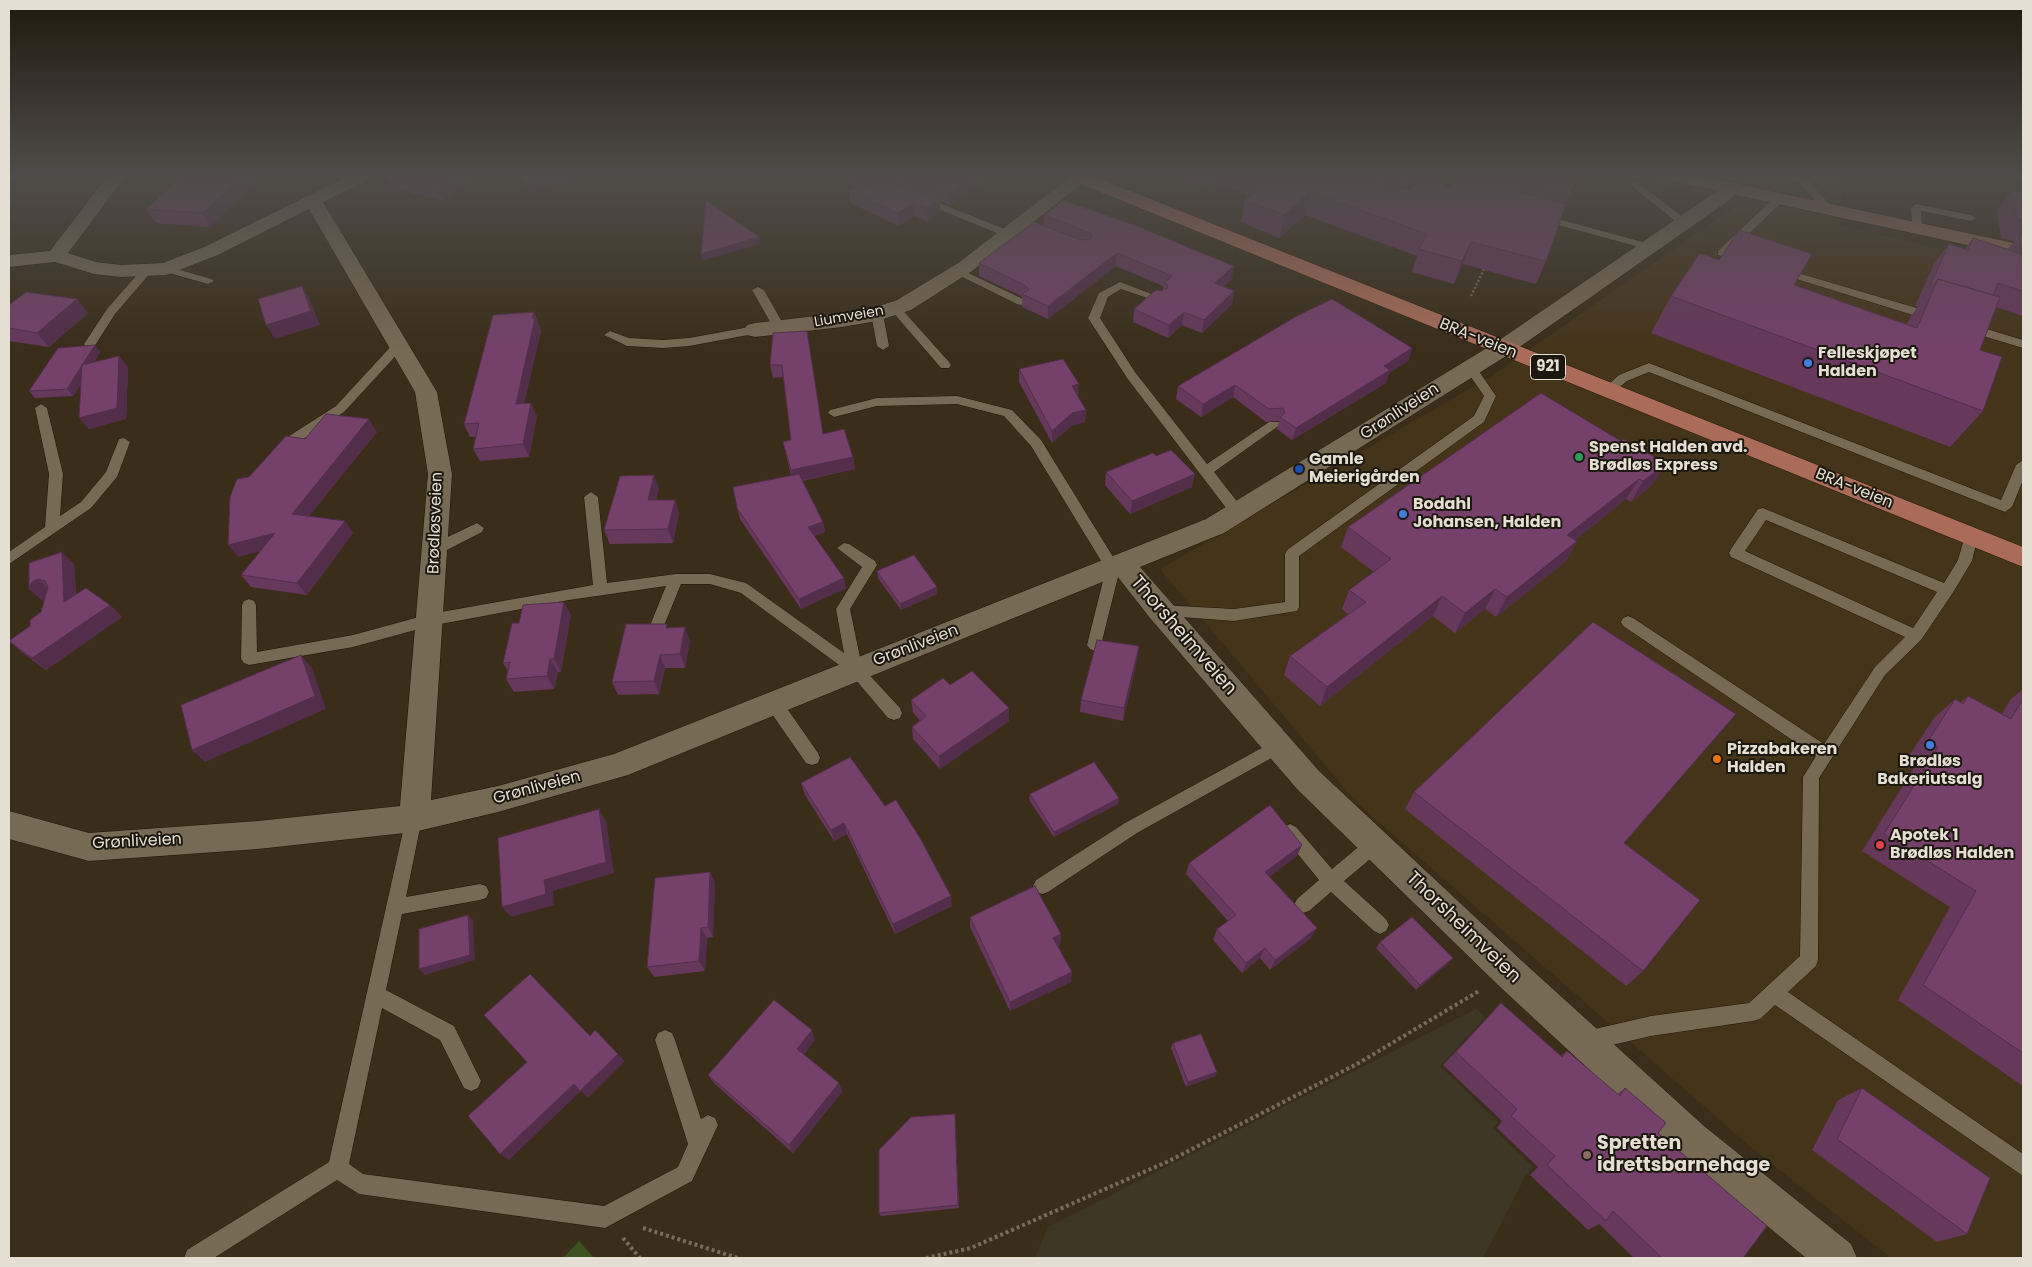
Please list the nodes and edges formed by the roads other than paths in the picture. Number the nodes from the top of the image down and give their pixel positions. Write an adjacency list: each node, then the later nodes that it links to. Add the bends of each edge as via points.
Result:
1 (73, 233): 12 (street)
2 (246, 233): 16 (street)
3 (334, 233): 29 (street, Brødløsveien)
4 (1013, 233): 18 (street, Liumveien)
5 (1220, 233): 31 (main road, BRA-veien / 921)
6 (1599, 233): 10 (lane)
7 (1670, 233): 10 (street, Grønliveien)
8 (1743, 233): 14 (lane, via 1722,253)
9 (1941, 233): 11 (street)
10 (1650, 247): 31 (street, Grønliveien)
11 (2023, 251)
12 (56, 256): 13 (street); 17 (street, via 94,268)
13 (9, 261)
14 (1750, 262)
15 (1769, 267): 28 (lane)
16 (166, 269): 17 (street); 19 (lane)
17 (146, 271): 27 (lane, via 111,312)
18 (958, 271): 22 (lane); 23 (street, Liumveien, via 904,305)
19 (208, 280)
20 (758, 290): 24 (lane)
21 (1159, 299): 41 (lane, via 1120,285 1103,295 1094,318 1131,375)
22 (1021, 302)
23 (886, 311): 24 (street, Liumveien); 30 (lane); 32 (lane)
24 (779, 327): 25 (street, Liumveien)
25 (755, 330): 26 (lane, via 663,344 627,342)
26 (610, 335)
27 (90, 344)
28 (2023, 344)
29 (399, 345): 39 (lane, via 340,409 291,441); 48 (street, Brødløsveien, via 426,392 440,474)
30 (884, 346)
31 (1502, 348): 33 (street, Grønliveien); 34 (main road, BRA-veien / 921)
32 (945, 364)
33 (1470, 367): 43 (street, Grønliveien); 56 (lane, via 1490,396 1479,420 1292,554 1292,607 1234,615)
34 (1607, 391): 40 (lane, via 1623,378 1649,367 2005,507); 46 (main road, BRA-veien / 921)
35 (41, 408): 45 (lane, via 56,474)
36 (834, 413): 51 (lane, via 877,402 957,400 1008,413 1036,443)
37 (1274, 425): 41 (lane)
38 (124, 442): 45 (lane, via 112,474 86,505)
39 (272, 462)
40 (2023, 465)
41 (1206, 471): 43 (lane)
42 (591, 497): 53 (lane)
43 (1238, 513): 51 (street, Grønliveien, via 1216,526)
44 (477, 528): 48 (lane)
45 (52, 529): 50 (lane)
46 (1971, 536): 49 (main road, BRA-veien / 921); 54 (lane, via 1964,561)
47 (844, 548): 62 (lane, via 870,565 843,609)
48 (436, 549): 57 (street, Brødløsveien)
49 (2023, 557)
50 (9, 559)
51 (1118, 567): 56 (street, Thorsheimveien); 61 (lane); 62 (street, Grønliveien)
52 (676, 579): 53 (lane); 59 (lane); 62 (lane, via 710,579 746,589)
53 (601, 590): 57 (lane)
54 (1947, 590): 60 (lane); 60 (lane, via 1764,513 1736,553)
55 (249, 605): 57 (lane, via 249,659 353,641)
56 (1160, 611): 65 (street, Thorsheimveien)
57 (430, 620): 68 (street, Brødløsveien)
58 (1628, 622): 66 (lane)
59 (656, 628)
60 (1916, 636): 66 (lane, via 1880,671)
61 (1095, 645)
62 (855, 669): 63 (street, Grønliveien); 64 (lane)
63 (773, 702): 67 (lane); 68 (street, Grønliveien, via 616,766 498,799)
64 (894, 713)
65 (1278, 746): 71 (street, Thorsheimveien, via 1308,780); 73 (lane, via 1131,828)
66 (1826, 754): 78 (lane, via 1811,778 1809,960)
67 (812, 758)
68 (414, 818): 70 (street, Grønliveien, via 258,835 89,846); 76 (lane)
69 (1282, 823): 72 (lane)
70 (9, 826)
71 (1375, 844): 72 (lane); 81 (street, Thorsheimveien)
72 (1331, 881): 75 (lane); 77 (lane)
73 (1042, 886)
74 (480, 892): 76 (lane)
75 (1304, 905)
76 (394, 907): 79 (lane)
77 (1380, 926)
78 (1774, 993): 81 (lane, via 1753,1012 1651,1026); 85 (lane)
79 (375, 994): 82 (lane, via 447,1033); 86 (lane)
80 (666, 1040): 84 (lane)
81 (1584, 1041): 87 (street, Thorsheimveien, via 1690,1140)
82 (472, 1081)
83 (708, 1125): 84 (lane)
84 (699, 1145): 86 (lane, via 685,1174 605,1217 359,1184)
85 (2023, 1166)
86 (338, 1168): 88 (lane)
87 (1823, 1254)
88 (195, 1258)

